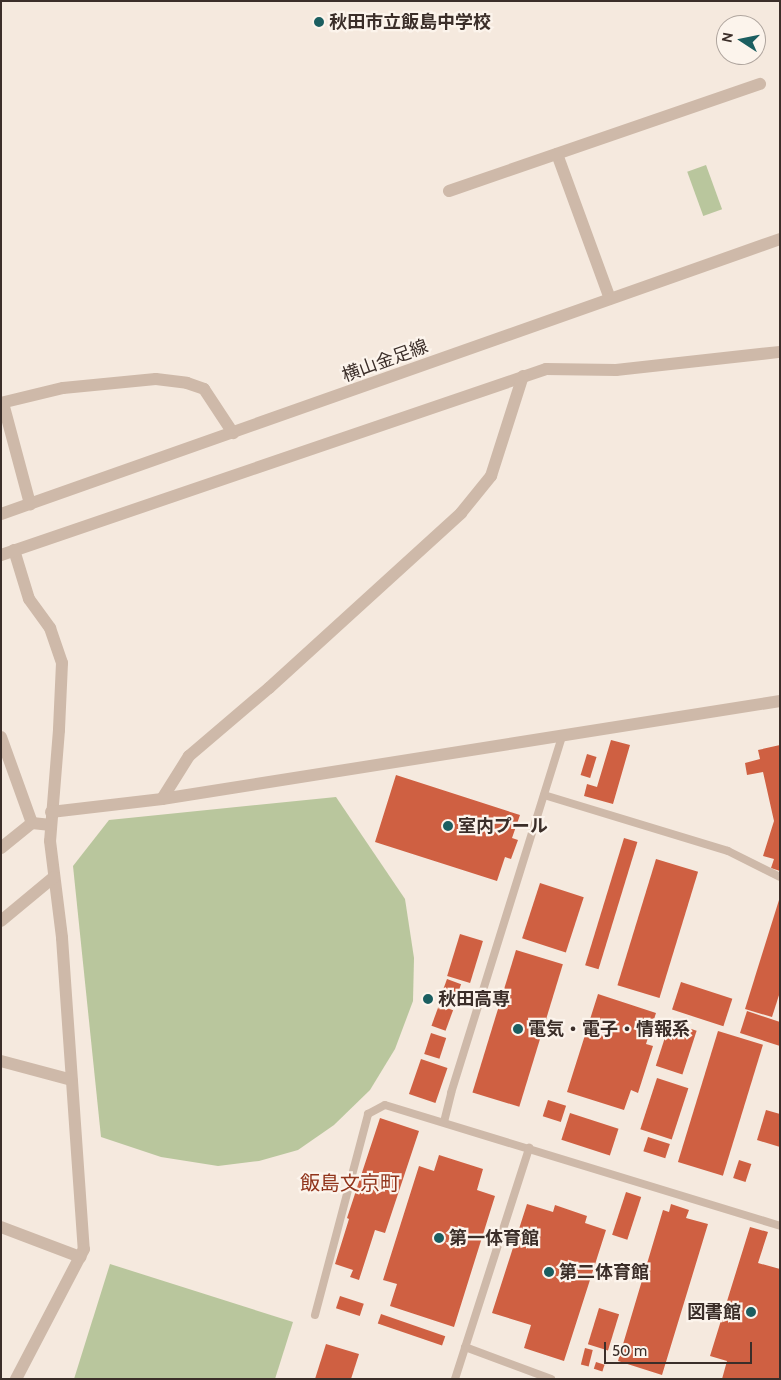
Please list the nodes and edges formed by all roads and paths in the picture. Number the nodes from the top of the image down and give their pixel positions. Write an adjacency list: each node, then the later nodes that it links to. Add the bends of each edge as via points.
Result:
1 (760, 84): 2 (street)
2 (557, 154): 3 (street); 5 (street)
3 (449, 191)
4 (780, 239): 5 (street, 横山金足線)
5 (610, 299): 9 (street, 横山金足線)
6 (780, 352): 7 (street, via 616,370 546,368)
7 (523, 376): 12 (street); 18 (street, via 491,476 461,513 189,756)
8 (2, 403): 9 (street, via 63,388 156,379 187,383 204,389); 10 (street)
9 (232, 433): 10 (street, 横山金足線)
10 (30, 504): 11 (street, 横山金足線)
11 (1, 514)
12 (14, 550): 13 (street); 19 (street, via 29,600 50,628 62,662)
13 (1, 555)
14 (780, 701): 15 (street)
15 (562, 736): 17 (lane); 18 (street)
16 (1, 737): 20 (street)
17 (544, 795): 24 (lane, via 728,851); 28 (lane)
18 (162, 799): 19 (street)
19 (51, 812): 21 (street)
20 (32, 822): 21 (street); 22 (street)
21 (51, 826): 23 (street)
22 (1, 848)
23 (54, 877): 25 (street); 27 (street, via 62,938)
24 (780, 877)
25 (1, 921)
26 (1, 1062): 27 (street)
27 (72, 1080): 32 (street, via 84,1249)
28 (444, 1122): 29 (lane); 33 (lane, via 385,1105 368,1114)
29 (529, 1148): 30 (lane); 34 (lane)
30 (780, 1226)
31 (1, 1227): 32 (street)
32 (80, 1257): 35 (street)
33 (315, 1315)
34 (465, 1347): 36 (lane); 37 (lane)
35 (16, 1379)
36 (455, 1379)
37 (551, 1379)

